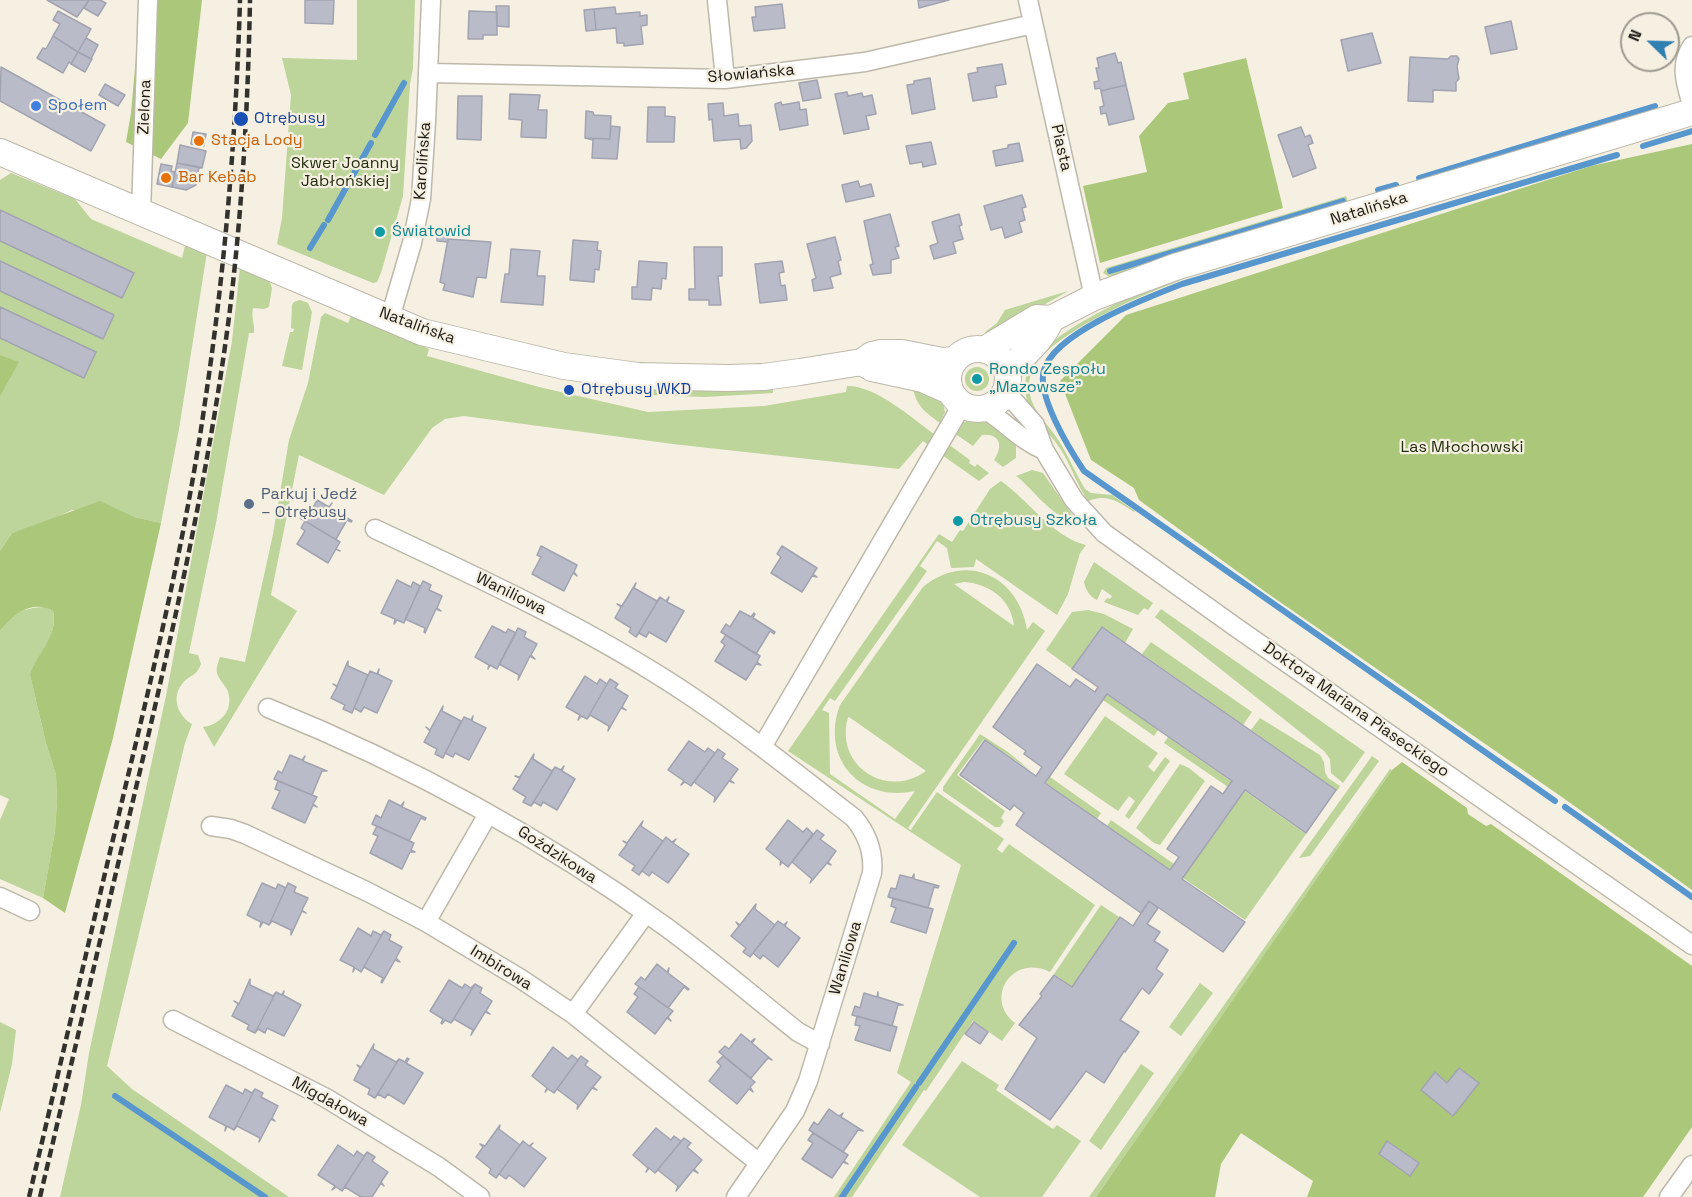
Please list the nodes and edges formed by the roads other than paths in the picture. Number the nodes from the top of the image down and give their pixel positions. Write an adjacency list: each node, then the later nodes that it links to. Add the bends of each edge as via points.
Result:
1 (148, 0): 12 (street, Zielona)
2 (431, 0): 7 (street, Karolińska)
3 (717, 0): 8 (street)
4 (1028, 0): 5 (street, Piasta)
5 (1033, 24): 8 (street, Słowiańska, via 865,62); 13 (street, Piasta)
6 (1692, 46): 9 (street, via 1684,68)
7 (429, 73): 8 (street, Słowiańska); 14 (street, Karolińska, via 419,212)
8 (725, 79)
9 (1692, 105)
10 (1692, 112): 13 (main road, Natalińska, via 1175,267)
11 (0, 152): 12 (main road, Natalińska)
12 (141, 213): 14 (main road, Natalińska)
13 (1094, 297): 15 (main road, Natalińska)
14 (390, 318): 18 (main road, Natalińska, via 451,340 564,366 638,376 763,377)
15 (1051, 319): 16 (main road, Natalińska, via 1037,318); 19 (main road)
16 (984, 350): 17 (main road, via 966,352); 19 (main road, via 999,358)
17 (954, 360): 18 (main road, Natalińska, via 887,352 872,354); 20 (main road, via 948,375)
18 (862, 362): 20 (main road, Natalińska, via 872,368 930,381)
19 (1007, 381): 20 (main road, via 998,402); 21 (street, Doktora Mariana Piaseckiego, via 1012,400 1035,425)
20 (965, 402): 21 (street, Doktora Mariana Piaseckiego, via 996,416 1028,443); 24 (street)
21 (1044, 450): 31 (street, Doktora Mariana Piaseckiego, via 1074,500 1104,533)
22 (375, 529): 24 (street, Waniliowa, via 551,613 665,680)
23 (268, 708): 25 (street, Goździkowa, via 389,762)
24 (762, 747): 34 (street, Waniliowa, via 854,818 867,837 872,854 870,881)
25 (489, 814): 29 (street, Goździkowa); 30 (street)
26 (211, 826): 30 (street, Imbirowa, via 245,834)
27 (0, 897): 28 (street)
28 (30, 911)
29 (646, 913): 32 (street); 34 (street, Goździkowa, via 798,1032)
30 (426, 922): 32 (street, Imbirowa)
31 (1692, 945)
32 (573, 1014): 35 (street, Imbirowa)
33 (173, 1020): 37 (street, Migdałowa, via 326,1098 439,1167)
34 (820, 1044): 35 (street, Waniliowa, via 802,1097)
35 (759, 1163): 38 (street, Waniliowa)
36 (1692, 1165): 39 (street)
37 (480, 1197)
38 (736, 1197)
39 (1670, 1197)

